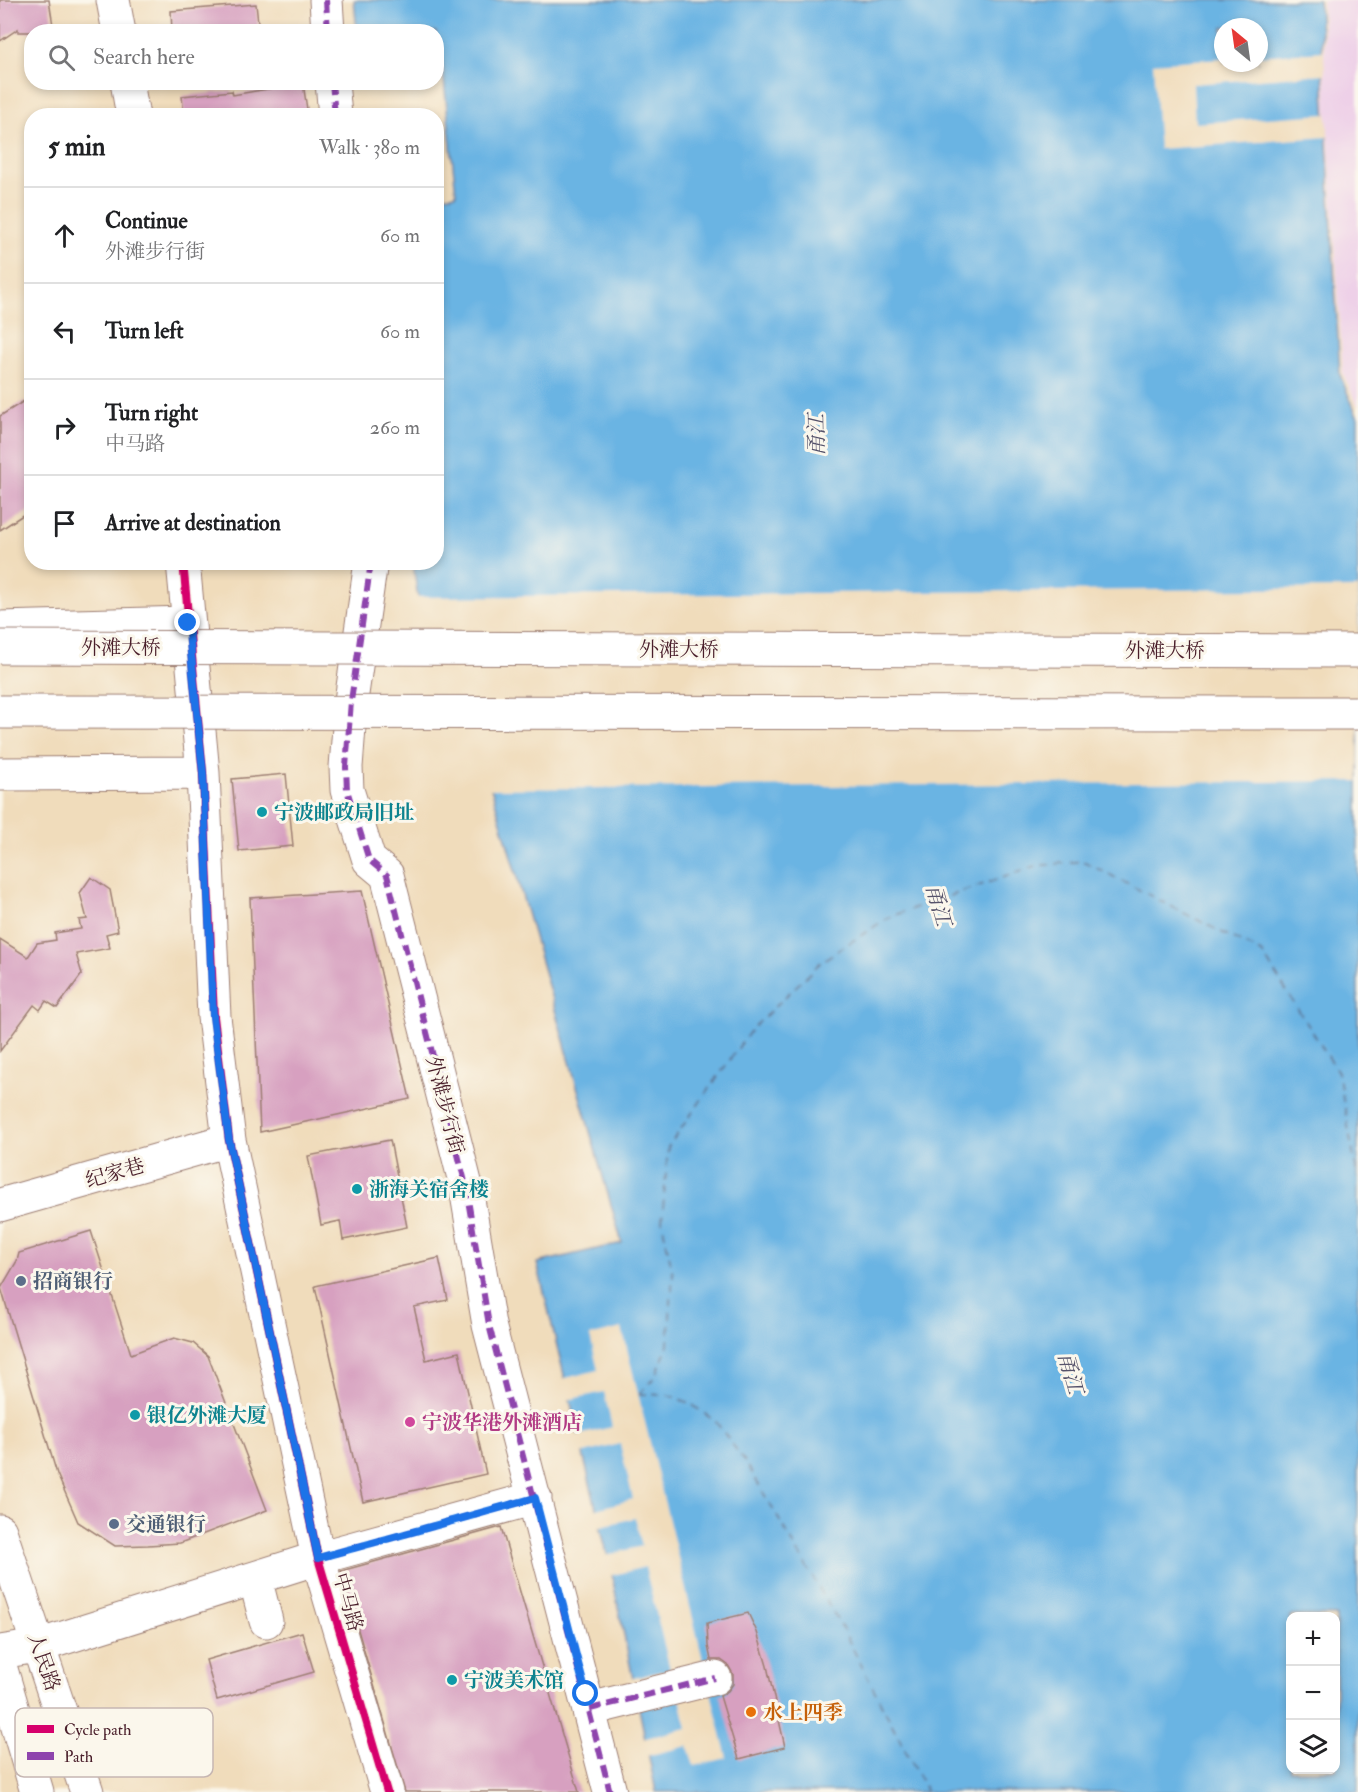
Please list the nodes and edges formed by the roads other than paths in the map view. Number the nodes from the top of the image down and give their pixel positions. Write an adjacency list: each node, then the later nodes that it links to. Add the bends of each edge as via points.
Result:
1 (113, 0): 3 (street)
2 (326, 0): 4 (street)
3 (118, 24)
4 (328, 24)
5 (129, 90): 7 (street)
6 (333, 90): 8 (street)
7 (132, 108)
8 (334, 108)
9 (184, 570): 11 (street, 中马路)
10 (369, 570): 21 (street, 外滩步行街, via 351,701 347,790 369,860 387,875 465,1182 489,1324)
11 (188, 623): 12 (street); 17 (street, 中马路)
12 (0, 628)
13 (0, 646): 14 (street, 外滩大桥, bridge)
14 (1358, 651)
15 (0, 712): 16 (street, bridge)
16 (1358, 713)
17 (203, 773): 18 (street); 19 (street, 中马路, via 213,1017)
18 (0, 774)
19 (229, 1140): 20 (street, 纪家巷); 23 (street, 中马路)
20 (0, 1205)
21 (535, 1498): 23 (street); 31 (street, 外滩步行街)
22 (0, 1532): 26 (street, 人民路)
23 (318, 1558): 24 (street); 37 (street, 中马路)
24 (255, 1578): 25 (street); 26 (street)
25 (266, 1621)
26 (38, 1646): 27 (street); 30 (street, 人民路)
27 (0, 1652)
28 (0, 1666): 32 (street)
29 (715, 1678): 31 (street)
30 (59, 1708)
31 (590, 1709): 38 (street, 外滩步行街)
32 (15, 1717)
33 (33, 1777): 35 (street)
34 (82, 1777): 36 (street, 人民路)
35 (37, 1792)
36 (87, 1792)
37 (387, 1792)
38 (610, 1792)

